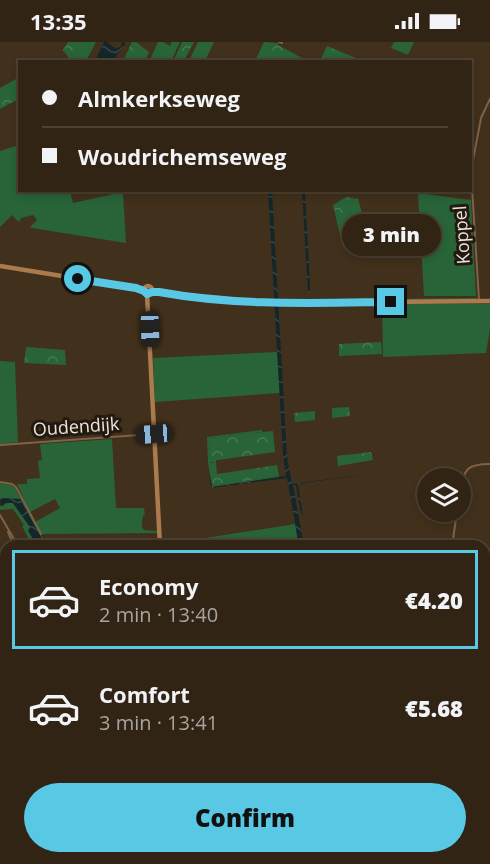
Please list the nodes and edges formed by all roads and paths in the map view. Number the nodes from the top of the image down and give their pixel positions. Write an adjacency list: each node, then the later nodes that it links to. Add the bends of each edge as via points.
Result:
1 (490, 99): 2 (street, Koppel, via 481,118)
2 (472, 166)
3 (472, 187): 6 (street, Koppel)
4 (0, 266): 5 (street)
5 (148, 292): 6 (street, via 276,303); 8 (street)
6 (479, 301): 7 (street)
7 (490, 301)
8 (154, 434): 9 (street, Oudendijk); 17 (street)
9 (0, 445)
10 (490, 464): 11 (street)
11 (469, 468)
12 (0, 482): 15 (street, via 14,484)
13 (0, 514): 16 (street)
14 (456, 522): 18 (street)
15 (40, 534)
16 (13, 540)
17 (160, 540)
18 (453, 540)

